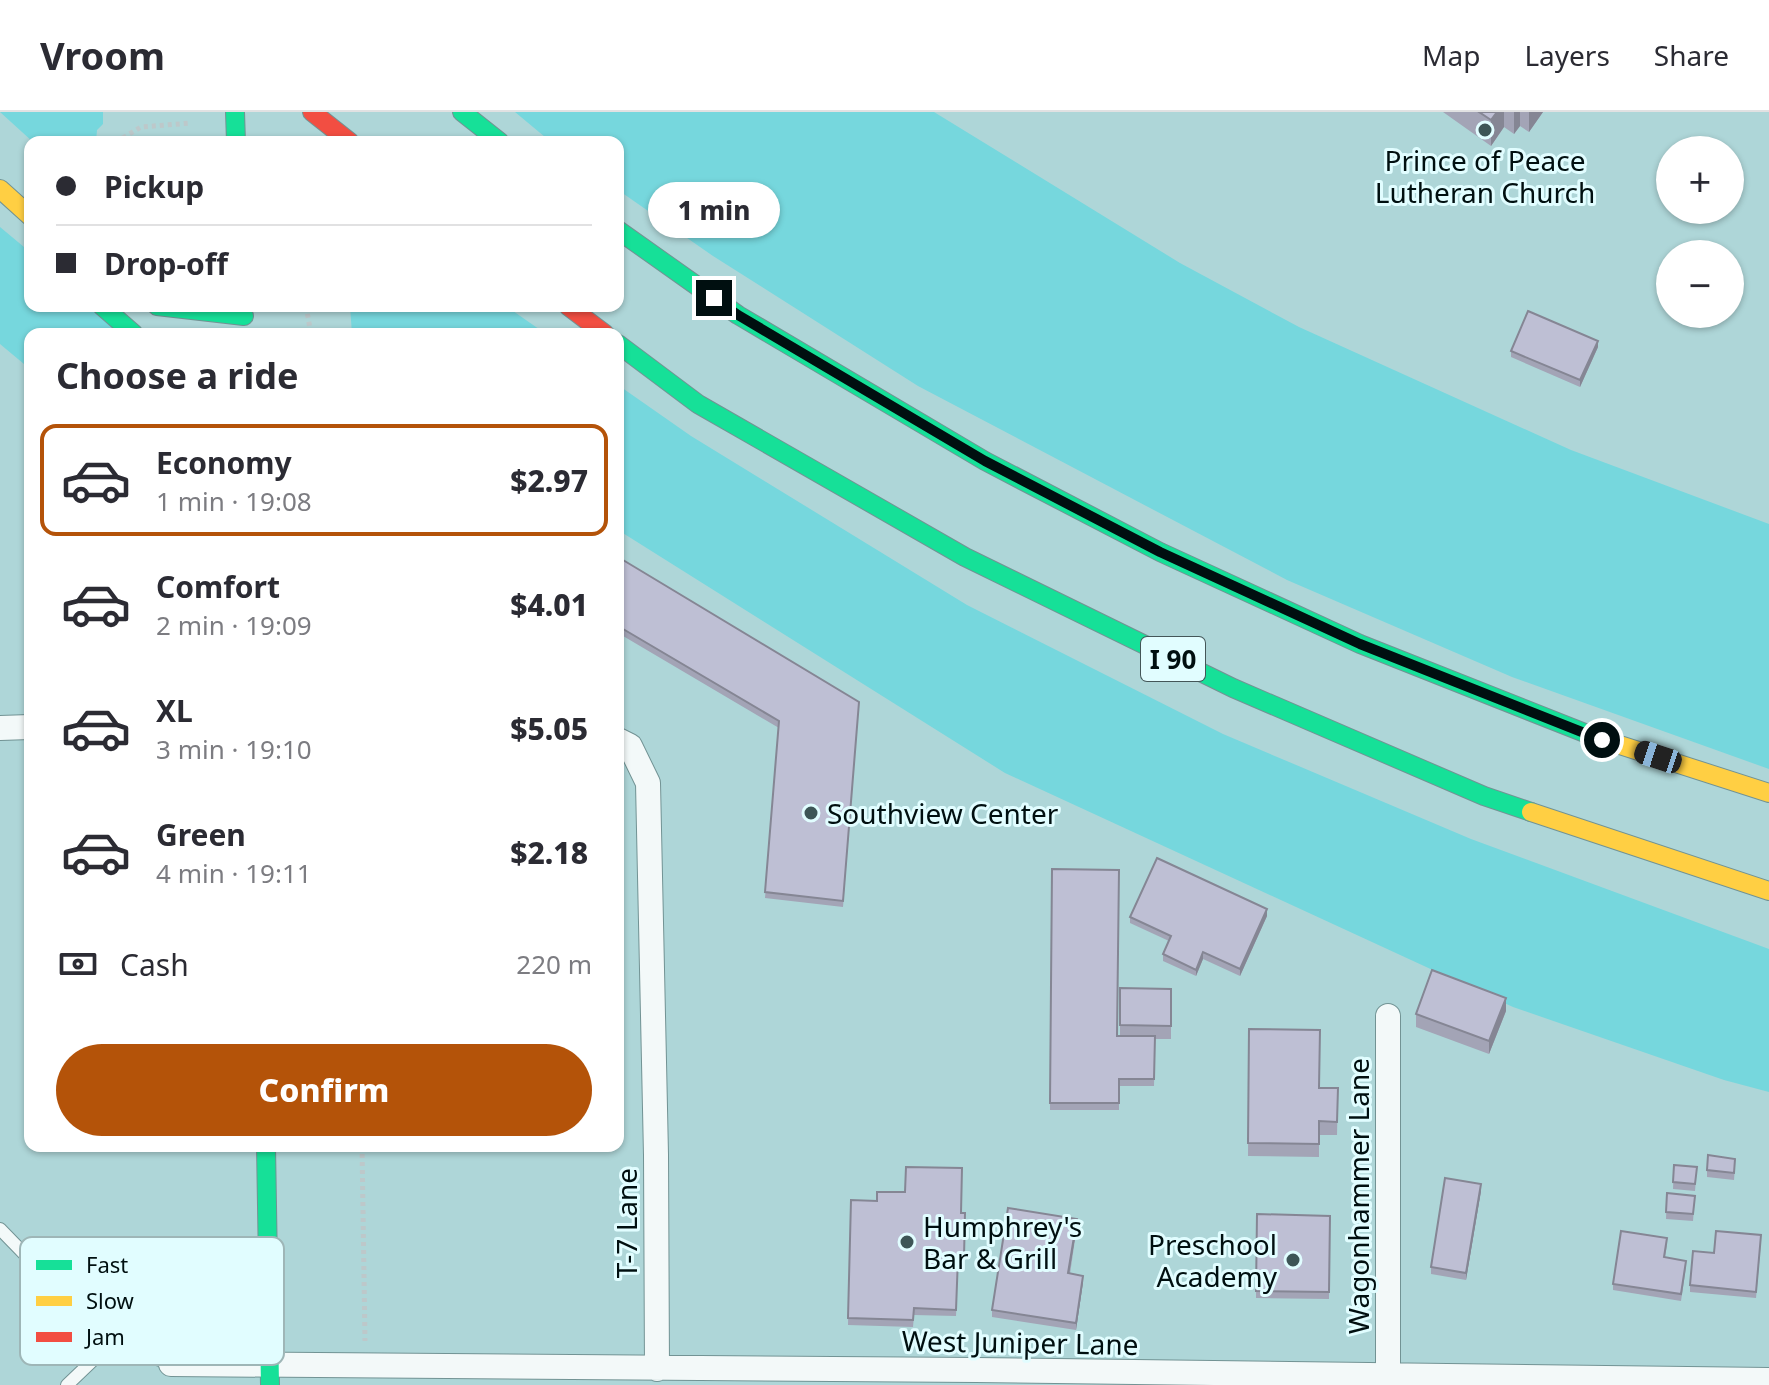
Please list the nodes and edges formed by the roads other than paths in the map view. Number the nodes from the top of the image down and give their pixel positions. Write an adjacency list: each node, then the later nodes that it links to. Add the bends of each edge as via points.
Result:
1 (235, 112): 4 (main road)
2 (312, 112): 5 (main road)
3 (462, 112): 6 (main road)
4 (236, 136)
5 (342, 136)
6 (492, 136)
7 (0, 189): 8 (main road)
8 (24, 211)
9 (624, 234): 20 (main road, via 738,315 985,461 1160,552 1360,644 1602,740)
10 (109, 312): 14 (main road)
11 (197, 312): 13 (main road)
12 (576, 312): 15 (main road)
13 (244, 319)
14 (127, 328)
15 (597, 328)
16 (624, 348): 21 (main road, I 90, via 698,404 965,557 1233,688 1484,796)
17 (24, 727): 18 (street)
18 (0, 728)
19 (624, 743): 29 (street, T-7 Lane, via 648,783)
20 (1769, 793)
21 (1769, 891)
22 (1388, 1016): 31 (street, Wagonhammer Lane)
23 (266, 1152): 25 (main road)
24 (0, 1229): 26 (lane)
25 (268, 1237)
26 (20, 1250)
27 (88, 1365): 34 (lane)
28 (180, 1365): 30 (street, West Juniper Lane)
29 (657, 1369): 30 (street, West Juniper Lane, via 439,1365); 32 (street, West Juniper Lane, via 960,1370)
30 (270, 1375)
31 (1388, 1376): 32 (street, West Juniper Lane); 33 (street, West Juniper Lane)
32 (1174, 1379)
33 (1769, 1380)
34 (67, 1385)

